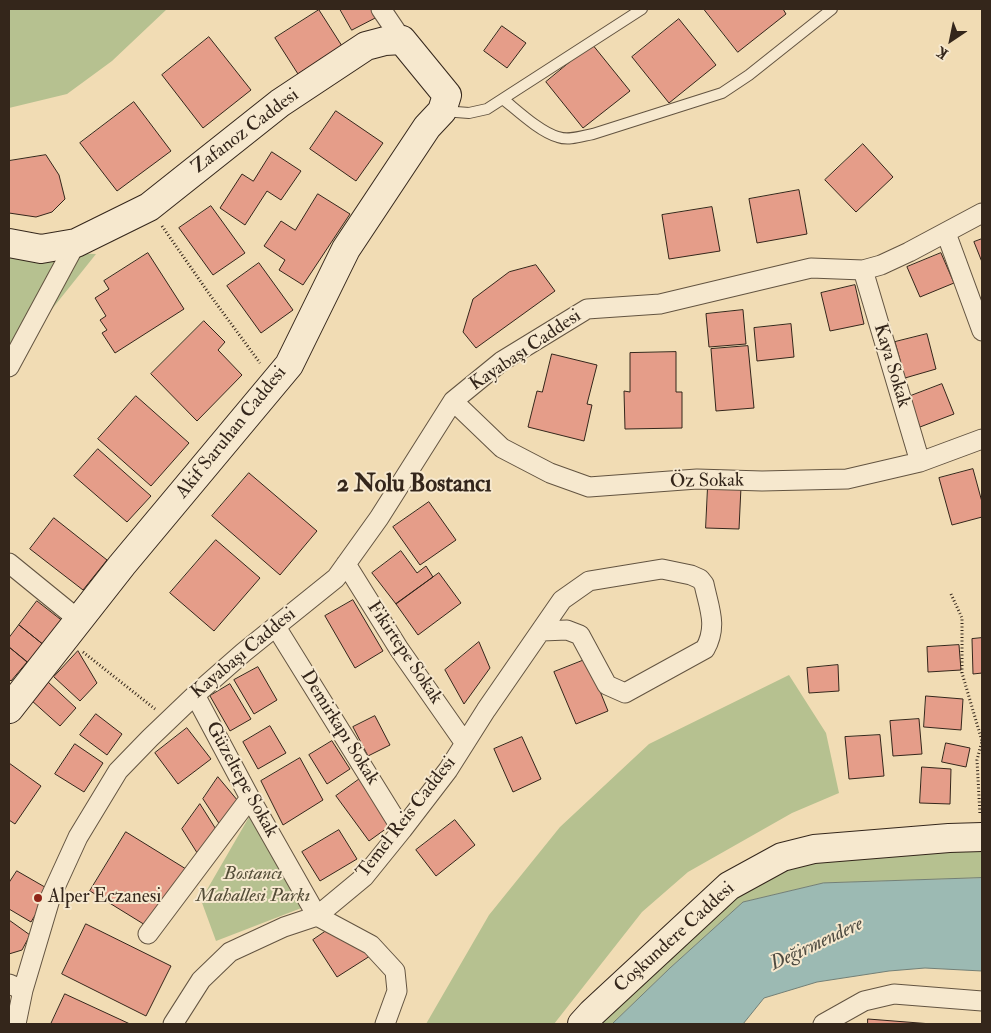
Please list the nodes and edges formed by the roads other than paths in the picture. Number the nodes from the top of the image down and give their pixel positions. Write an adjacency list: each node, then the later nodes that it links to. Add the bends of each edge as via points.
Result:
1 (381, 9): 4 (street)
2 (642, 9): 5 (lane)
3 (832, 9): 5 (lane, via 750,75 722,93 593,134 558,138)
4 (402, 40): 6 (street, via 447,95); 10 (street, Zafanoz Caddesi, via 366,46 280,103 149,207)
5 (503, 99): 6 (lane, via 487,109 469,113)
6 (442, 111): 20 (street, Akif Saruhan Caddesi, via 427,127 346,249 289,365)
7 (982, 213): 8 (street, Kayabaşı Caddesi)
8 (946, 233): 11 (street, Kayabaşı Caddesi, via 881,265); 12 (street)
9 (9, 243): 10 (street, Zafanoz Caddesi, via 41,249)
10 (76, 243): 13 (street)
11 (863, 270): 14 (street, Kayabaşı Caddesi, via 812,268 660,304 587,309 502,361); 16 (street, Kaya Sokak)
12 (982, 331)
13 (9, 368)
14 (453, 401): 16 (street, Öz Sokak, via 502,448 550,473 590,487 697,479 847,479); 18 (street, Kayabaşı Caddesi)
15 (982, 439): 16 (street, Öz Sokak)
16 (920, 462)
17 (9, 563): 20 (street)
18 (346, 564): 19 (street, Kayabaşı Caddesi, via 336,578); 24 (street, Fikirtepe Sokak, via 399,649)
19 (276, 627): 22 (street, Kayabaşı Caddesi); 26 (street, Demirkapı Sokak)
20 (72, 629): 23 (street, Akif Saruhan Caddesi)
21 (542, 631): 21 (street, Temel Reis Caddesi, via 562,600 589,581 662,569 700,579 713,624 705,649 625,693 607,685 580,635 567,630); 24 (street, Temel Reis Caddesi)
22 (194, 695): 25 (street, Güzeltepe Sokak); 30 (street, Kayabaşı Caddesi, via 118,771 78,837)
23 (9, 709)
24 (464, 742): 26 (street, Temel Reis Caddesi, via 448,770)
25 (250, 798): 28 (street, Güzeltepe Sokak); 29 (street)
26 (402, 830): 28 (street, Temel Reis Caddesi, via 364,877)
27 (982, 837): 35 (street, Coşkundere Caddesi, via 814,849 782,857 729,886)
28 (317, 916): 33 (street, Temel Reis Caddesi, via 230,952 201,980); 34 (street, via 371,945 395,971 397,991)
29 (148, 934)
30 (16, 987): 32 (street, Kayabaşı Caddesi)
31 (982, 1001): 36 (street, via 894,994 864,1001)
32 (16, 1024)
33 (174, 1024)
34 (385, 1024)
35 (582, 1024)
36 (823, 1024)

